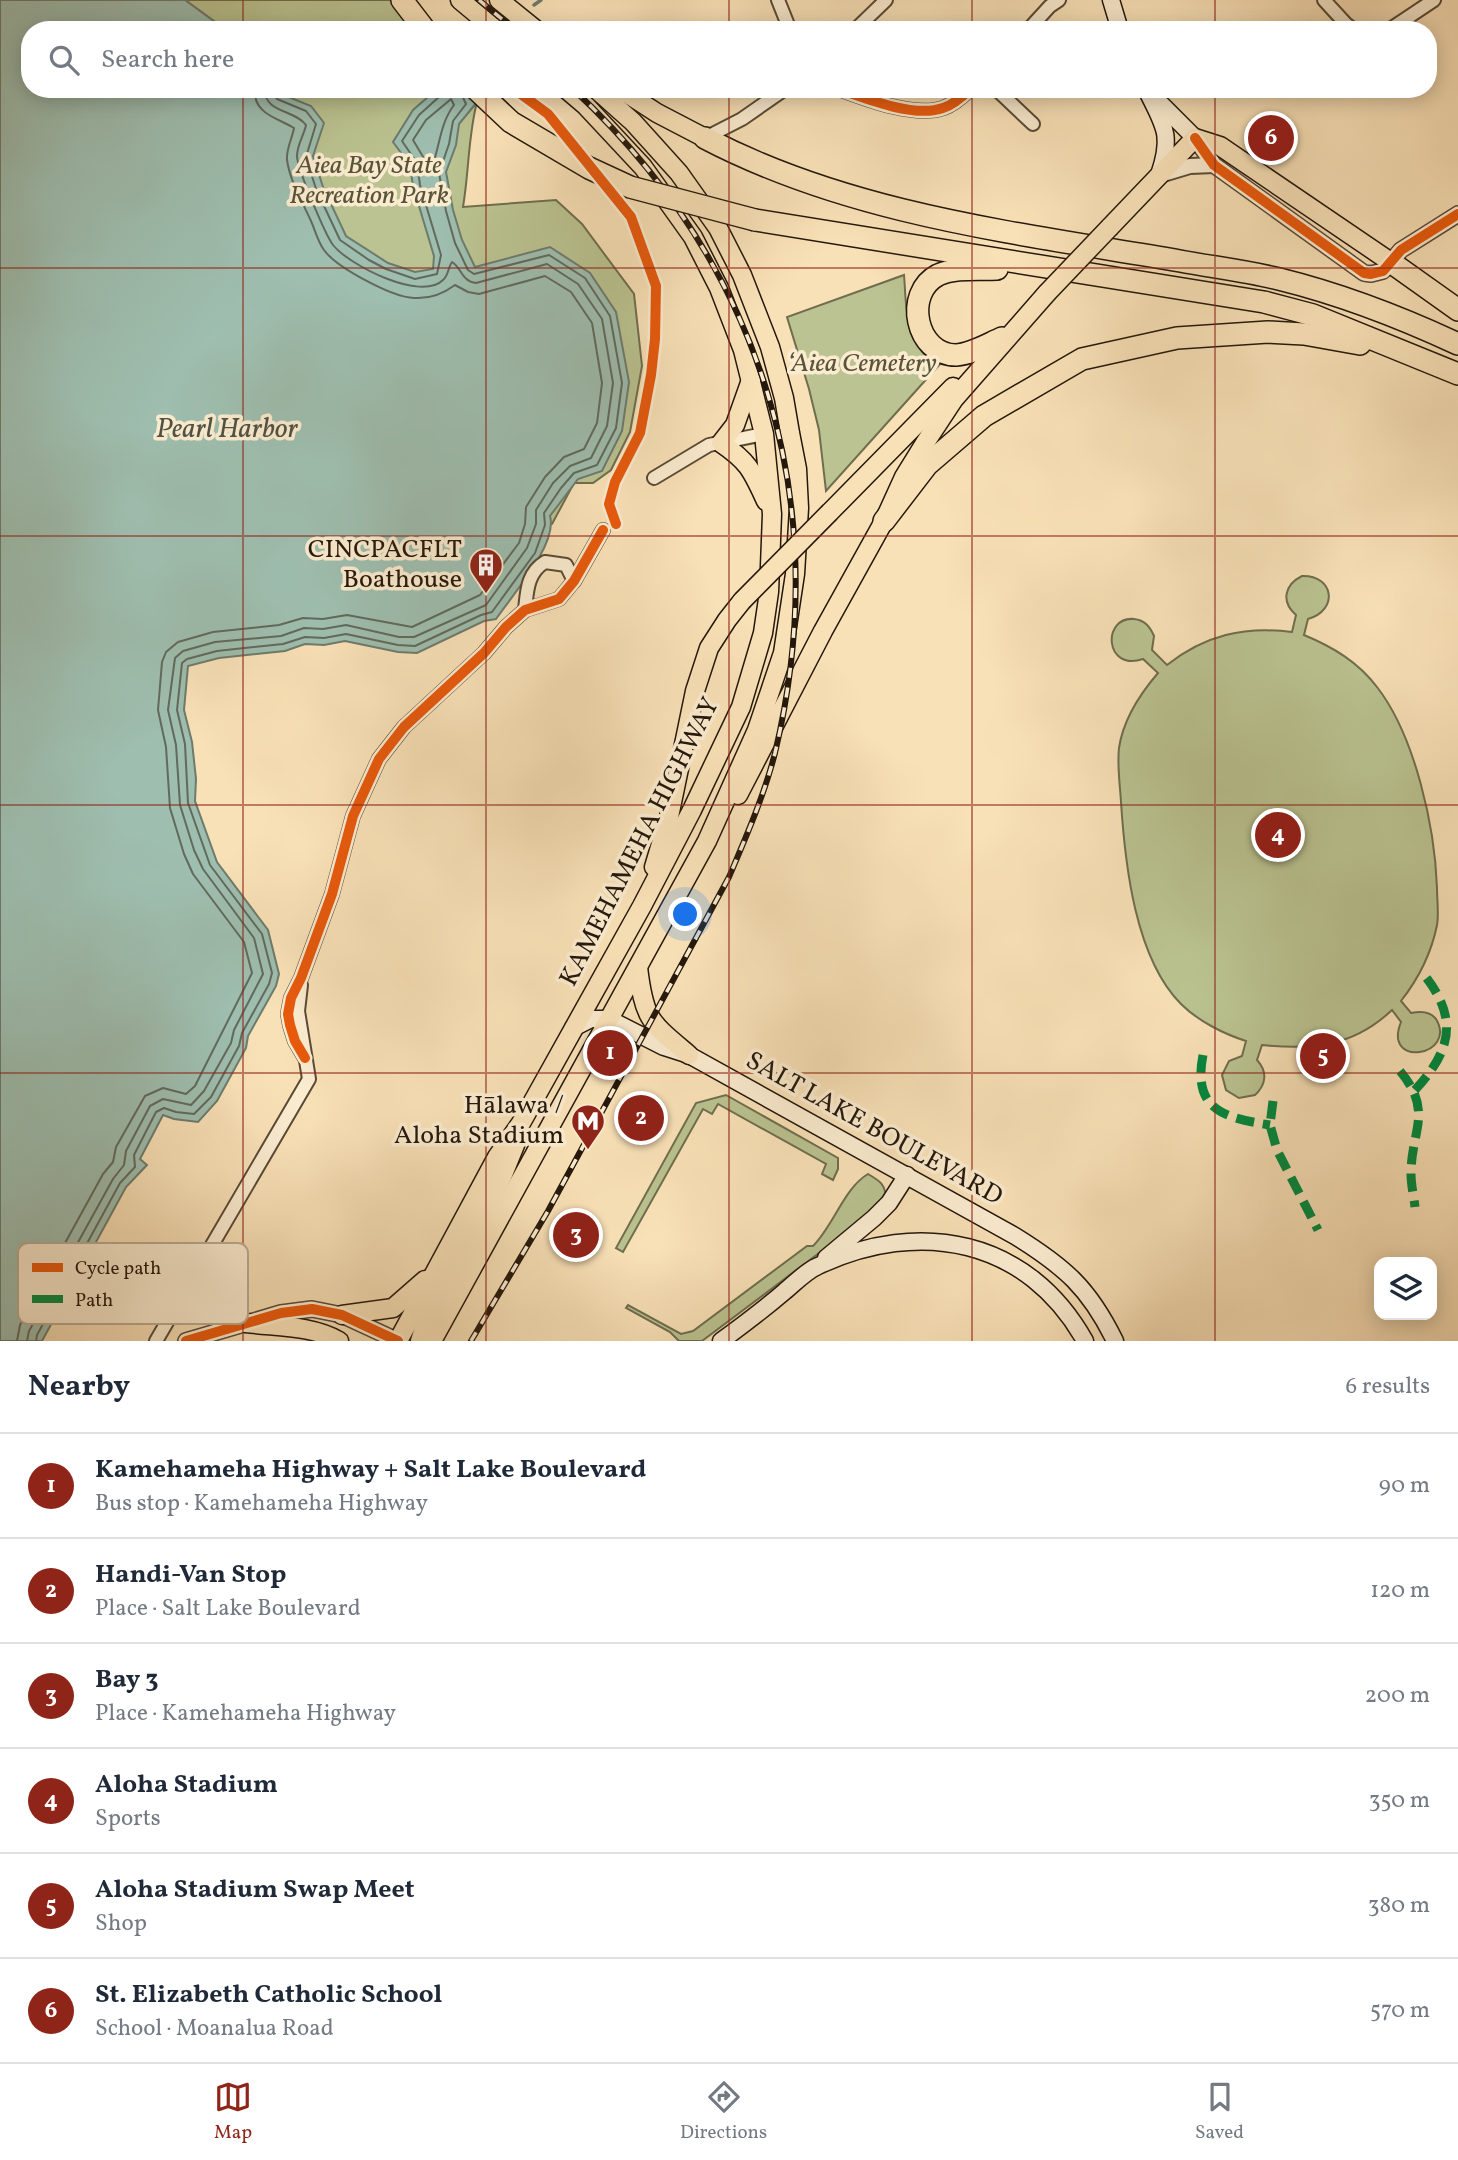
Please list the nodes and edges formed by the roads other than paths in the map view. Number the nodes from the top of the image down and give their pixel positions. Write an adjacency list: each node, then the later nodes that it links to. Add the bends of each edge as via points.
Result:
1 (402, 0): 10 (highway)
2 (460, 0): 11 (main road)
3 (498, 0): 12 (main road)
4 (778, 0): 13 (street)
5 (886, 0): 14 (street)
6 (1059, 0): 15 (street)
7 (1111, 0): 16 (main road)
8 (1324, 0): 17 (street)
9 (1434, 0): 18 (street)
10 (418, 21)
11 (485, 21)
12 (523, 21)
13 (786, 21)
14 (864, 21)
15 (1036, 21)
16 (1117, 21)
17 (1343, 21)
18 (1402, 21)
19 (485, 98): 36 (highway, bridge, via 510,122 631,187 755,220)
20 (577, 98): 43 (main road, KAMEHAMEHA HIGHWAY, via 643,167 693,237 719,288)
21 (606, 98): 46 (main road, KAMEHAMEHA HIGHWAY, via 679,173 718,228 770,347)
22 (634, 98): 30 (main road)
23 (774, 98): 30 (street, via 744,122)
24 (864, 98): 25 (street, via 923,111 943,108)
25 (961, 98)
26 (1006, 98): 29 (street)
27 (1150, 98): 33 (main road, via 1166,135 1167,150)
28 (1155, 98): 31 (main road)
29 (1033, 124)
30 (705, 138): 40 (highway, via 769,168 884,207 1278,279 1352,301)
31 (1195, 138): 32 (street); 33 (main road); 35 (main road, via 1220,146)
32 (1214, 164): 33 (street); 35 (street, via 1364,273 1380,272)
33 (1158, 175): 37 (main road, bridge)
34 (1458, 214): 35 (street, via 1401,250)
35 (1392, 263): 38 (highway)
36 (1049, 268): 39 (highway, via 949,271 922,290 916,308 918,321 931,345 943,353 968,353); 41 (highway, via 1264,302 1313,315)
37 (1047, 293): 39 (main road); 49 (main road, via 954,399 904,477)
38 (1458, 310)
39 (1002, 338): 54 (main road, bridge, via 742,601 709,648 695,691 669,817)
40 (1458, 344)
41 (1436, 363): 42 (highway); 49 (highway, via 1340,340 1268,332 1177,338 1082,359 984,416 927,465)
42 (1458, 374)
43 (751, 378): 44 (main road, KAMEHAMEHA HIGHWAY); 45 (main road, via 735,425)
44 (764, 434): 45 (street); 46 (main road); 48 (main road, KAMEHAMEHA HIGHWAY)
45 (721, 443): 47 (street, via 709,445); 48 (main road, via 752,469)
46 (796, 469): 53 (main road, KAMEHAMEHA HIGHWAY, via 795,574 783,653 757,730)
47 (654, 478)
48 (772, 514): 54 (main road, KAMEHAMEHA HIGHWAY, via 763,633 741,707)
49 (884, 521): 53 (main road, via 743,787)
50 (603, 530): 51 (street)
51 (574, 581): 52 (street, via 559,599); 52 (street, via 566,565 545,562 535,568 527,586)
52 (526, 610): 61 (street, via 404,727 379,759 353,816 332,894 301,978 298,1011 309,1079)
53 (707, 841): 55 (main road, KAMEHAMEHA HIGHWAY)
54 (642, 906): 57 (main road, KAMEHAMEHA HIGHWAY)
55 (638, 967): 56 (main road, KAMEHAMEHA HIGHWAY); 58 (main road, via 649,1018)
56 (609, 1019): 57 (main road, via 591,1019); 58 (main road, SALT LAKE BOULEVARD); 74 (main road, KAMEHAMEHA HIGHWAY)
57 (573, 1028): 59 (main road, KAMEHAMEHA HIGHWAY)
58 (689, 1055): 60 (main road, SALT LAKE BOULEVARD)
59 (521, 1123): 62 (main road, KAMEHAMEHA HIGHWAY, via 497,1157); 73 (main road, via 502,1177 426,1321)
60 (907, 1175): 63 (main road, via 874,1218); 77 (main road, SALT LAKE BOULEVARD, via 1060,1264 1085,1290)
61 (214, 1243)
62 (443, 1258): 64 (main road, via 421,1286 393,1308); 72 (main road, KAMEHAMEHA HIGHWAY)
63 (815, 1267): 75 (main road, SALT LAKE BOULEVARD); 76 (main road, SALT LAKE BOULEVARD, via 881,1243 916,1240 984,1250 1008,1261 1052,1294)
64 (342, 1315): 65 (street, via 297,1309); 72 (street)
65 (248, 1322)
66 (166, 1324): 69 (street)
67 (242, 1324): 68 (street)
68 (238, 1325): 70 (street); 71 (main road, via 301,1328)
69 (156, 1341)
70 (186, 1341)
71 (339, 1341)
72 (398, 1341)
73 (420, 1341)
74 (432, 1341)
75 (721, 1341)
76 (1085, 1341)
77 (1115, 1341)

